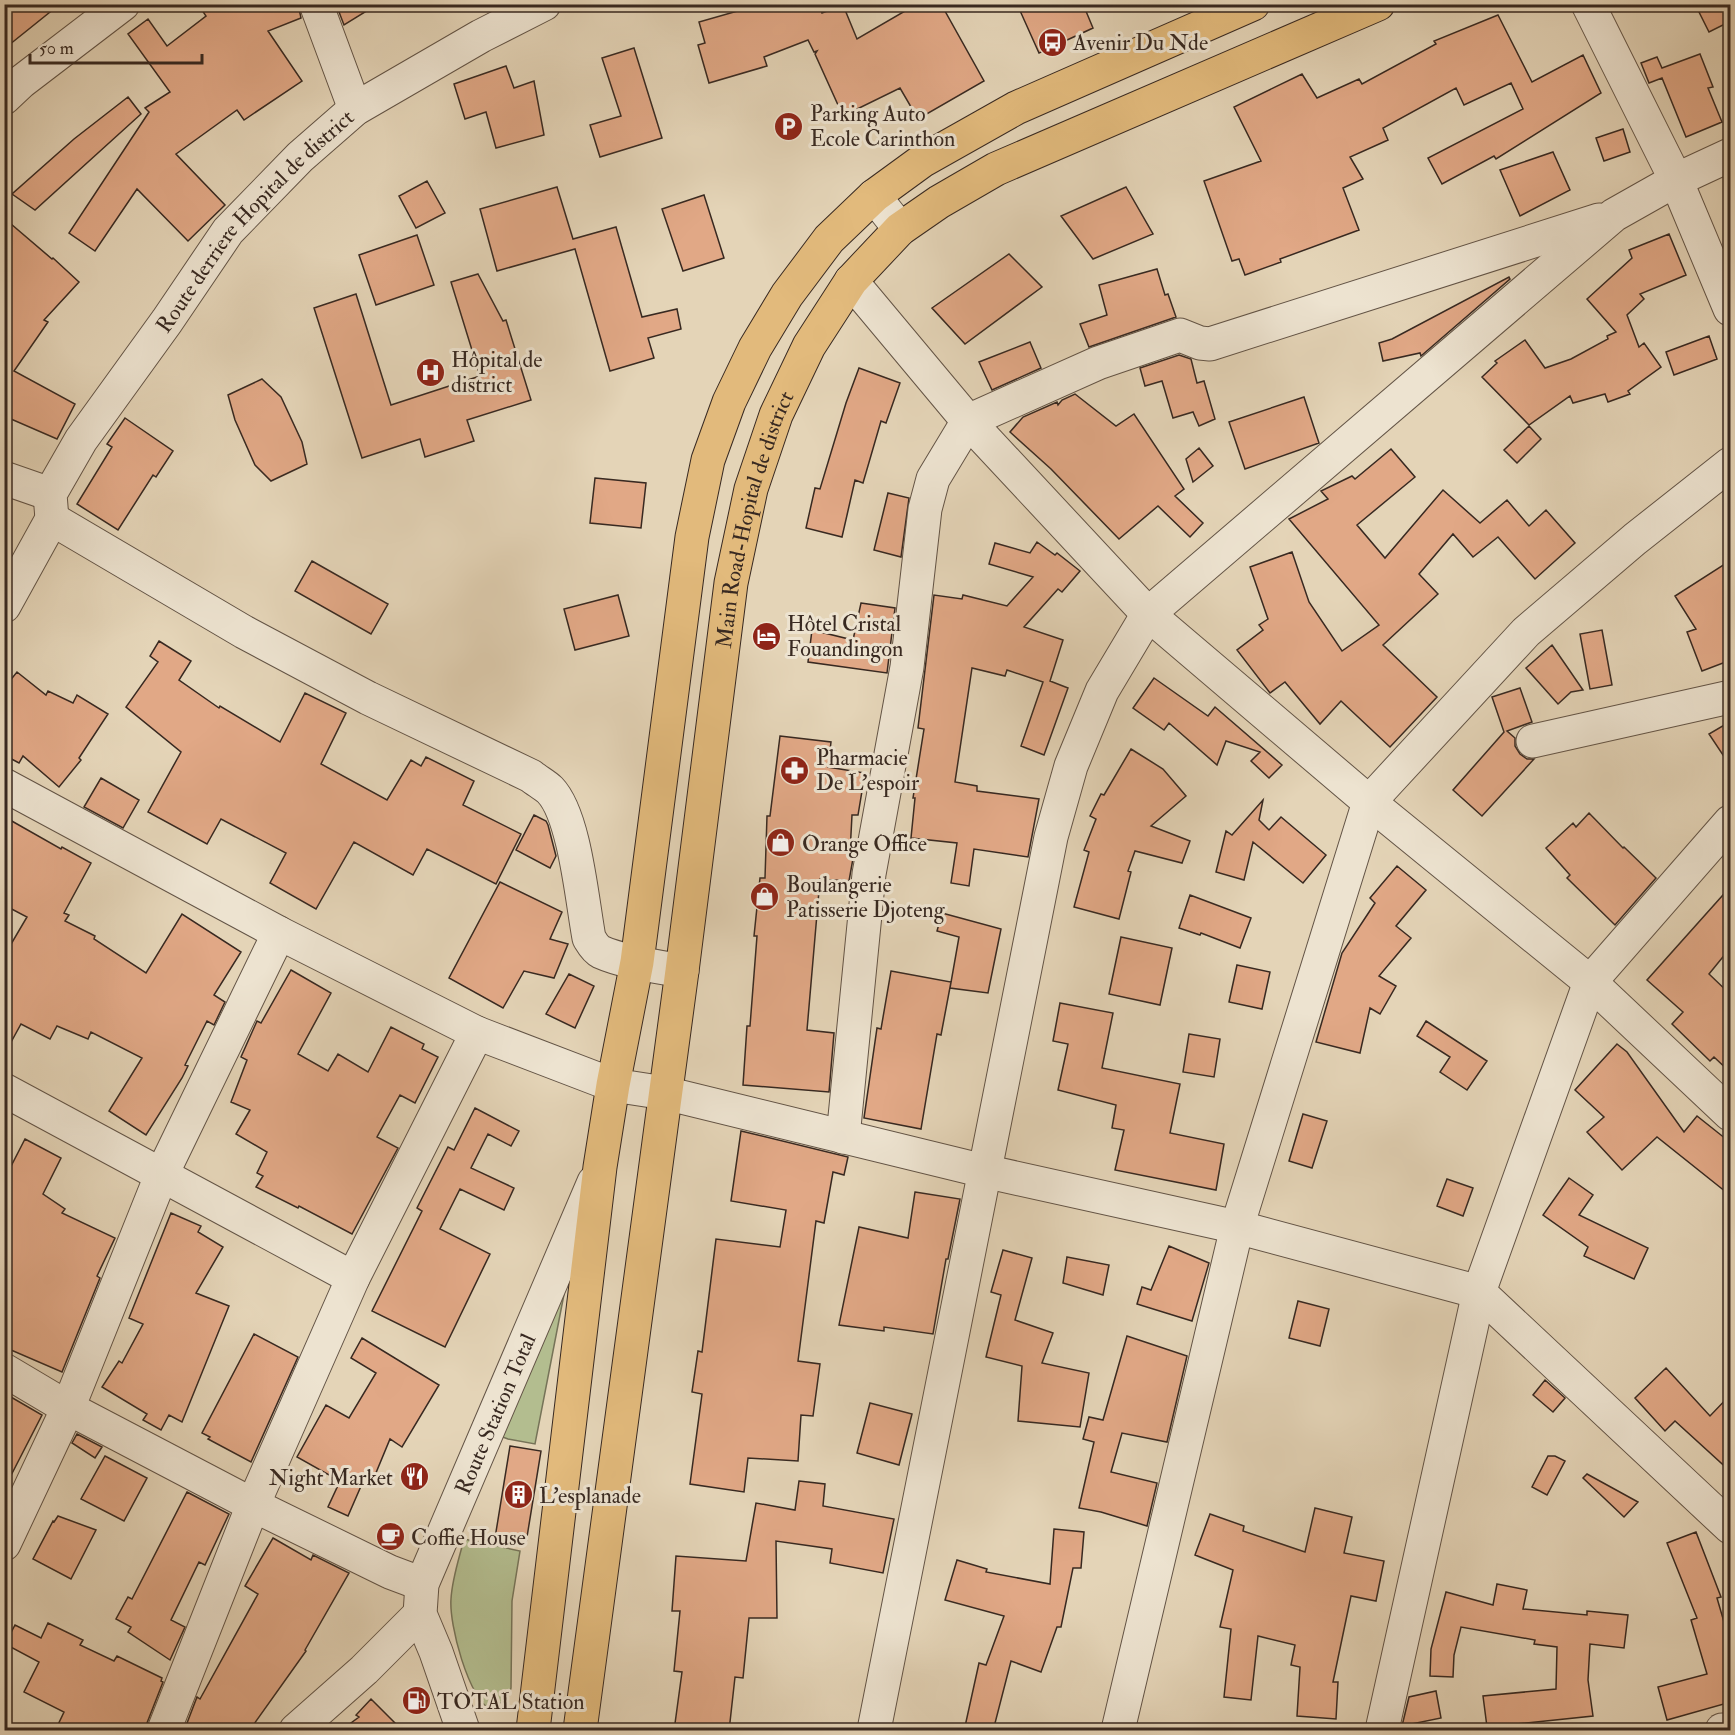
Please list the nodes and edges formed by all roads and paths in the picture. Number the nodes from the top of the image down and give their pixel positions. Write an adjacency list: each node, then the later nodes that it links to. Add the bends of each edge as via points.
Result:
1 (123, 4): 7 (street)
2 (316, 4): 8 (street)
3 (544, 4): 8 (street, Route derriere Hopital de district)
4 (1253, 4): 11 (main road, via 1016,108 922,161)
5 (1378, 4): 13 (main road, Main Road-Hopital de district, via 996,170)
6 (1588, 4): 10 (street)
7 (4, 98)
8 (356, 109): 19 (street, Route derriere Hopital de district, via 300,157 228,231 81,440)
9 (1731, 155): 10 (street)
10 (1676, 180): 12 (street); 15 (street)
11 (874, 196): 13 (street); 28 (main road, via 829,239 787,295 729,402 708,460 692,537)
12 (1614, 215): 16 (street, via 1210,344 1180,335 1098,363); 21 (street)
13 (900, 229): 14 (main road, Main Road-Hopital de district)
14 (851, 281): 16 (street); 29 (main road, Main Road-Hopital de district, via 809,346 776,415 751,489 731,583)
15 (1731, 309)
16 (968, 421): 21 (street); 36 (street, via 933,479 925,509 906,667 868,874)
17 (1731, 464): 25 (street, via 1526,632)
18 (4, 478): 19 (street)
19 (51, 507): 20 (street, Route derriere Hopital de district); 28 (street, via 244,632 368,698 531,776 551,791 567,822 589,938 600,952)
20 (4, 606)
21 (1148, 614): 25 (street); 38 (street, via 1102,691 1071,766 1052,837)
22 (1731, 697): 23 (street)
23 (1533, 741)
24 (4, 785): 27 (street)
25 (1369, 802): 30 (street); 40 (street)
26 (1731, 822): 30 (street)
27 (279, 933): 31 (street); 39 (street)
28 (637, 962): 29 (street); 32 (main road)
29 (682, 971): 34 (main road, Main Road-Hopital de district)
30 (1590, 982): 35 (street); 42 (street)
31 (477, 1033): 32 (street); 41 (street)
32 (613, 1085): 34 (street); 37 (main road)
33 (4, 1090): 39 (street)
34 (665, 1093): 36 (street); 54 (main road, Main Road-Hopital de district)
35 (1731, 1114)
36 (843, 1137): 38 (street)
37 (600, 1167): 48 (street, Route Station Total); 53 (main road)
38 (984, 1172): 40 (street); 55 (street)
39 (161, 1176): 41 (street); 44 (street)
40 (1237, 1227): 42 (street); 56 (street)
41 (353, 1278): 45 (street)
42 (1479, 1292): 46 (street); 57 (street)
43 (4, 1370): 44 (street)
44 (68, 1408): 45 (street); 47 (street)
45 (253, 1504): 48 (street, via 390,1572); 50 (street)
46 (1731, 1527)
47 (4, 1544)
48 (421, 1599): 51 (street, via 364,1670); 52 (street)
49 (1731, 1730): 58 (street)
50 (164, 1731)
51 (296, 1731)
52 (463, 1731)
53 (533, 1731)
54 (580, 1731)
55 (874, 1731)
56 (1118, 1731)
57 (1382, 1731)
58 (1722, 1731)

